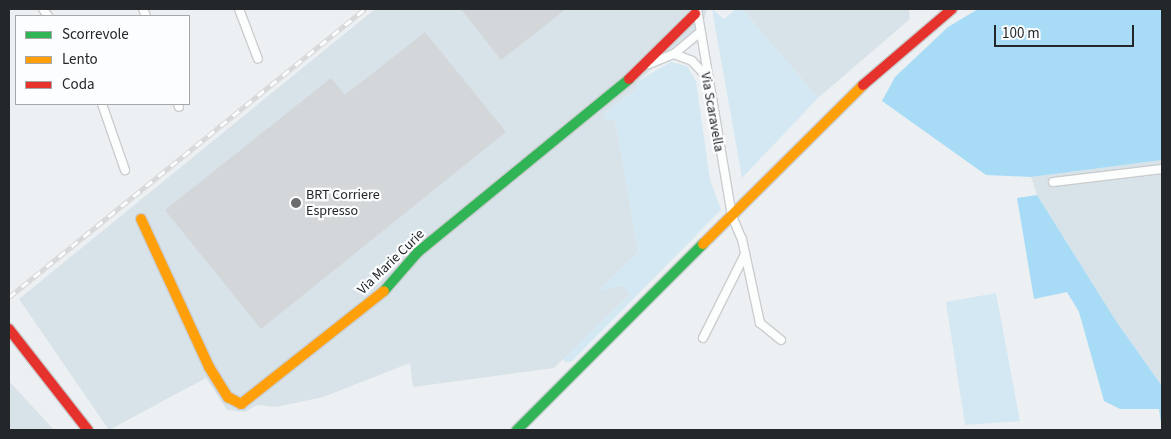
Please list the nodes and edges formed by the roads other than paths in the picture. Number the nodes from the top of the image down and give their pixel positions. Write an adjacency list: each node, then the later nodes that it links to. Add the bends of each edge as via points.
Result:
1 (239, 9): 6 (street)
2 (952, 9): 13 (street, via 892,57)
3 (697, 11): 4 (street, Via Scaravella); 7 (street, Via Marie Curie)
4 (698, 34): 5 (street); 8 (street, Via Scaravella)
5 (674, 54): 7 (street); 8 (street, via 692,61)
6 (258, 59)
7 (641, 69): 14 (street, Via Marie Curie, via 436,237 388,288 241,404 228,397 209,367)
8 (706, 76): 13 (street, Via Scaravella)
9 (102, 105): 11 (street)
10 (1162, 169): 12 (street)
11 (125, 170)
12 (1053, 182)
13 (732, 216): 15 (street, Via Scaravella); 20 (street)
14 (141, 220)
15 (745, 254): 17 (street); 18 (street, Via Scaravella, via 760,323)
16 (9, 329): 19 (street)
17 (703, 338)
18 (781, 340)
19 (88, 430)
20 (516, 430)

